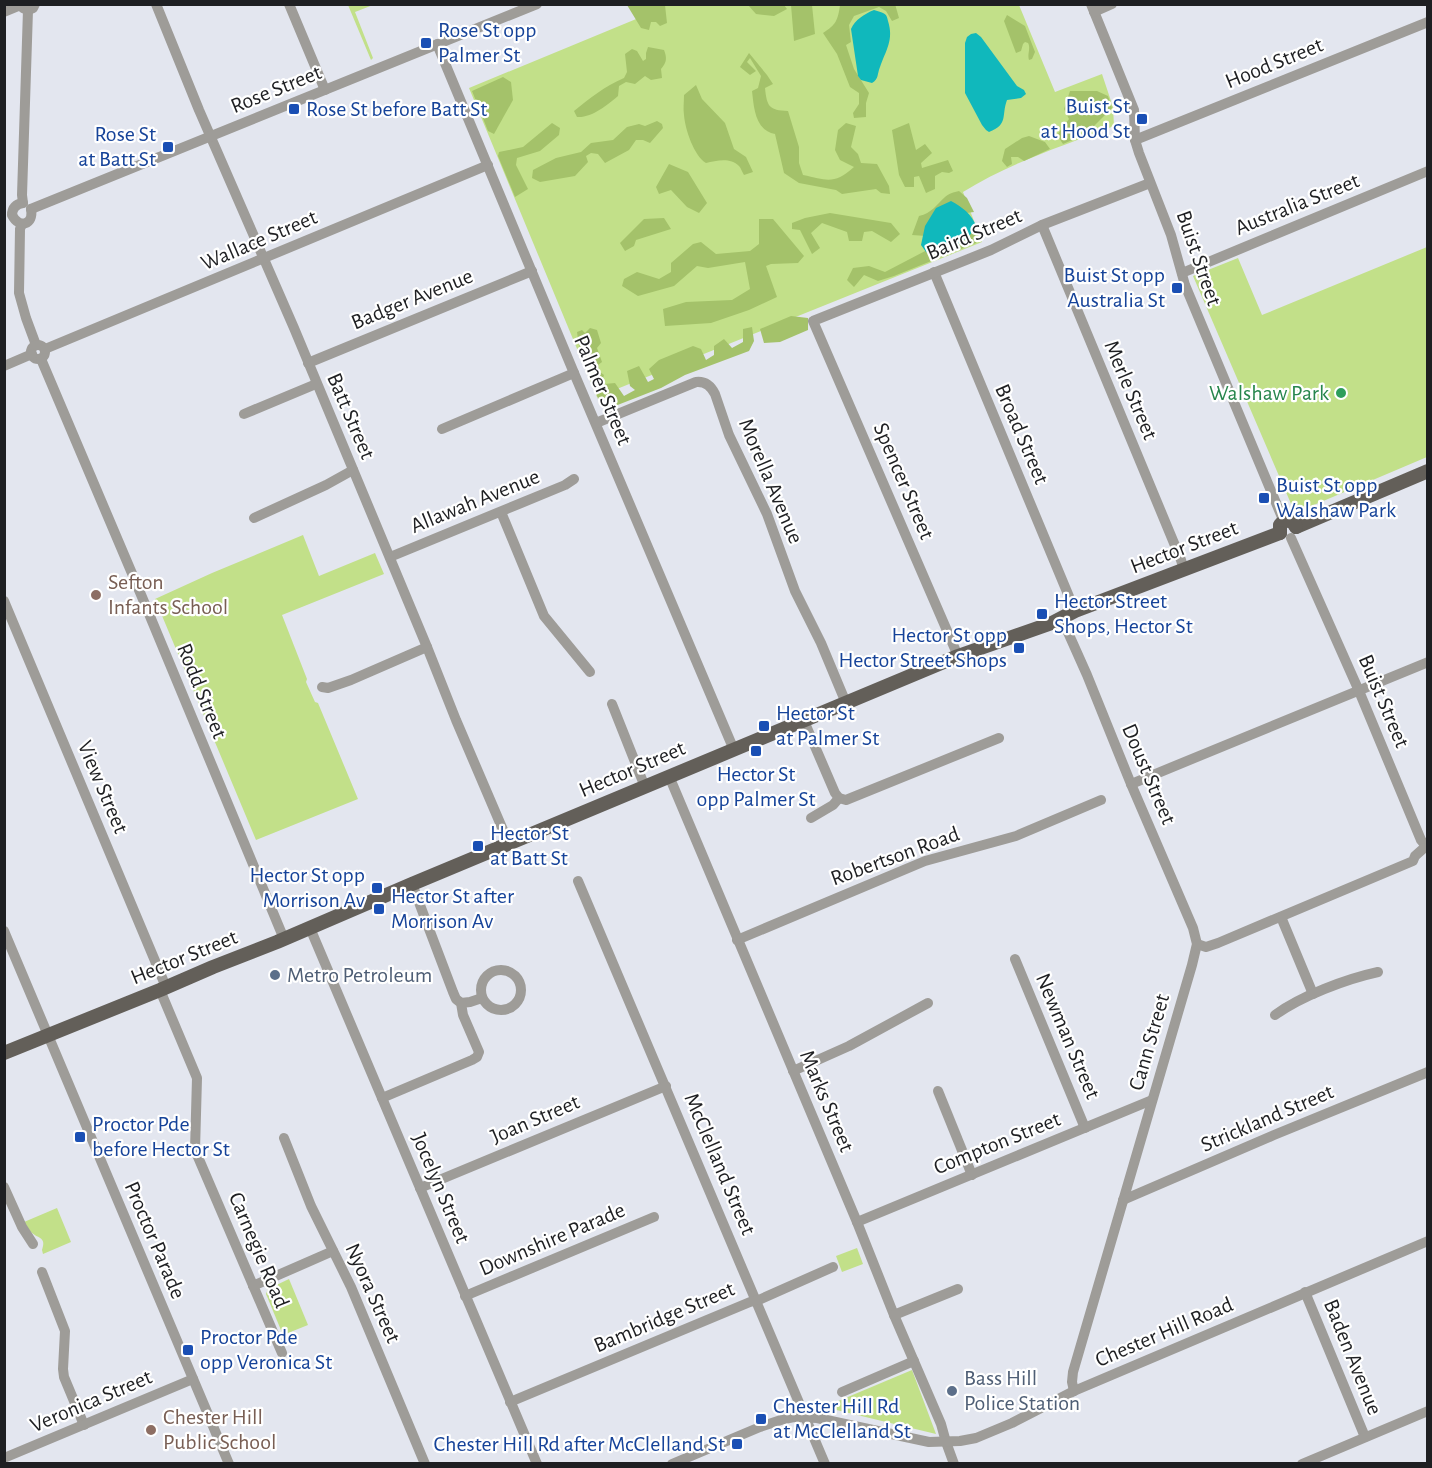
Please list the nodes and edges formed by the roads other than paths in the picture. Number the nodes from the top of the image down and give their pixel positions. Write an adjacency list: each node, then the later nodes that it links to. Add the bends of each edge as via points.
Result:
1 (156, 4): 11 (street, Batt Street)
2 (289, 4): 10 (street)
3 (537, 4): 9 (street, Rose Street)
4 (1113, 4): 6 (street)
5 (26, 6): 7 (street); 16 (street, via 22,195)
6 (1092, 8): 12 (street, Buist Street, via 1134,110)
7 (4, 12)
8 (1428, 22): 12 (street, Hood Street)
9 (437, 44): 10 (street, Rose Street); 13 (street, Palmer Street)
10 (325, 90): 11 (street, Rose Street)
11 (211, 137): 16 (street, Rose Street); 19 (street, Batt Street)
12 (1136, 140): 15 (street, Buist Street)
13 (488, 165): 19 (street, Wallace Street); 20 (street, Palmer Street)
14 (1428, 171): 22 (street, Australia Street)
15 (1150, 183): 18 (street, Baird Street); 22 (street, Buist Street)
16 (27, 206): 17 (street, via 15,206); 17 (street, via 32,213 30,219 25,223)
17 (13, 220): 24 (street, Rodd Street, via 20,229 21,304)
18 (1042, 225): 21 (street, Baird Street); 39 (street, Merle Street)
19 (264, 259): 24 (street, Wallace Street); 25 (street, Batt Street)
20 (532, 271): 25 (street, Badger Avenue); 27 (street, Palmer Street)
21 (934, 272): 23 (street, Baird Street); 41 (street, Broad Street)
22 (1182, 273): 37 (street, Buist Street)
23 (813, 321): 44 (street, Spencer Street)
24 (38, 352): 26 (street, Wallace Street); 67 (street, Rodd Street)
25 (308, 363): 28 (street, Batt Street)
26 (4, 366)
27 (574, 373): 30 (street, Palmer Street); 31 (street)
28 (316, 384): 29 (street); 32 (street, Batt Street)
29 (244, 414)
30 (596, 423): 49 (street, Morella Avenue, via 696,382 713,390 731,441 767,514 795,591); 53 (street, Palmer Street)
31 (442, 429)
32 (353, 471): 36 (street); 38 (street, Batt Street)
33 (1428, 471): 37 (main road, Hector Street)
34 (574, 479): 35 (street, Allawah Avenue)
35 (501, 512): 38 (street, Allawah Avenue); 46 (street, via 544,616)
36 (255, 518)
37 (1288, 530): 39 (main road, Hector Street); 48 (street, Buist Street)
38 (390, 557): 43 (street, Batt Street)
39 (1184, 570): 41 (main road, Hector Street)
40 (4, 601): 72 (street, View Street)
41 (1075, 611): 42 (main road, Hector Street)
42 (1062, 619): 44 (main road, Hector Street); 55 (street, Doust Street)
43 (428, 647): 47 (street, via 351,680); 60 (street, Batt Street)
44 (958, 656): 49 (main road, Hector Street)
45 (1428, 662): 48 (street)
46 (590, 672)
47 (322, 687)
48 (1359, 691): 55 (street); 61 (street, Buist Street)
49 (846, 703): 51 (main road, Hector Street)
50 (612, 704): 56 (street)
51 (804, 721): 53 (main road, Hector Street); 57 (street)
52 (999, 738): 57 (street, via 850,799)
53 (734, 750): 54 (main road, Hector Street)
54 (669, 776): 56 (main road, Hector Street); 68 (street, Marks Street)
55 (1131, 784): 69 (street, Doust Street)
56 (645, 787): 60 (main road, Hector Street)
57 (839, 798): 59 (street)
58 (1101, 800): 68 (street, Robertson Road, via 1016,836 925,861)
59 (811, 818)
60 (508, 844): 63 (main road, Hector Street)
61 (1426, 849): 64 (street, via 1413,861)
62 (578, 880): 82 (street, McClelland Street)
63 (412, 884): 65 (main road, Hector Street); 75 (street, via 453,992)
64 (1281, 917): 69 (street, via 1218,943); 73 (street)
65 (310, 928): 67 (main road, Hector Street); 84 (street, Jocelyn Street)
66 (4, 932): 78 (street, Proctor Parade)
67 (284, 939): 72 (main road, Hector Street)
68 (738, 940): 80 (street, Marks Street)
69 (1197, 944): 85 (street, Cann Street)
70 (1015, 958): 86 (street, Newman Street)
71 (1378, 972): 73 (street)
72 (163, 989): 78 (main road, Hector Street); 99 (street, Carnegie Road, via 198,1078 195,1150)
73 (1313, 994): 77 (street)
74 (482, 998): 75 (street)
75 (461, 1003): 84 (street, via 477,1057)
76 (928, 1003): 80 (street)
77 (1275, 1015)
78 (48, 1035): 79 (main road, Hector Street); 107 (street, Proctor Parade)
79 (4, 1053)
80 (794, 1071): 93 (street, Marks Street)
81 (1428, 1072): 91 (street, Strickland Street)
82 (666, 1086): 90 (street, Joan Street); 103 (street, McClelland Street)
83 (938, 1091): 88 (street)
84 (382, 1098): 90 (street, Jocelyn Street)
85 (1152, 1100): 86 (street, Compton Street); 91 (street, Cann Street)
86 (1085, 1128): 88 (street, Compton Street)
87 (284, 1138): 96 (street, Nyora Street)
88 (972, 1175): 93 (street, Compton Street)
89 (4, 1187): 95 (street)
90 (420, 1188): 102 (street, Jocelyn Street)
91 (1123, 1200): 108 (street, Cann Street, via 1073,1372)
92 (654, 1217): 102 (street, Downshire Parade)
93 (857, 1222): 104 (street, Marks Street)
94 (1428, 1240): 101 (street, Chester Hill Road)
95 (33, 1244)
96 (333, 1251): 99 (street); 118 (street, Nyora Street)
97 (833, 1267): 103 (street, Bambridge Street)
98 (42, 1272): 113 (street, via 65,1331 64,1377)
99 (253, 1286): 105 (street, Carnegie Road)
100 (958, 1289): 104 (street)
101 (1305, 1292): 108 (street, Chester Hill Road); 114 (street, Baden Avenue)
102 (465, 1296): 110 (street, Jocelyn Street)
103 (756, 1300): 110 (street, Bambridge Street); 112 (street, McClelland Street)
104 (894, 1315): 106 (street, Marks Street)
105 (282, 1353)
106 (914, 1361): 109 (street); 115 (street, Marks Street)
107 (193, 1379): 113 (street, Veronica Street); 117 (street, Proctor Parade)
108 (1074, 1391): 115 (street, Chester Hill Road, via 993,1432)
109 (842, 1392)
110 (510, 1402): 119 (street, Jocelyn Street)
111 (1428, 1411): 114 (street)
112 (806, 1417): 115 (street, Chester Hill Road); 120 (street, Chester Hill Road, via 773,1422); 121 (street, McClelland Street)
113 (84, 1425): 116 (street, Veronica Street)
114 (1365, 1437): 123 (street)
115 (946, 1442): 122 (street, Marks Street)
116 (4, 1458)
117 (229, 1464)
118 (425, 1464)
119 (537, 1464)
120 (672, 1464)
121 (825, 1464)
122 (954, 1464)
123 (1302, 1464)

